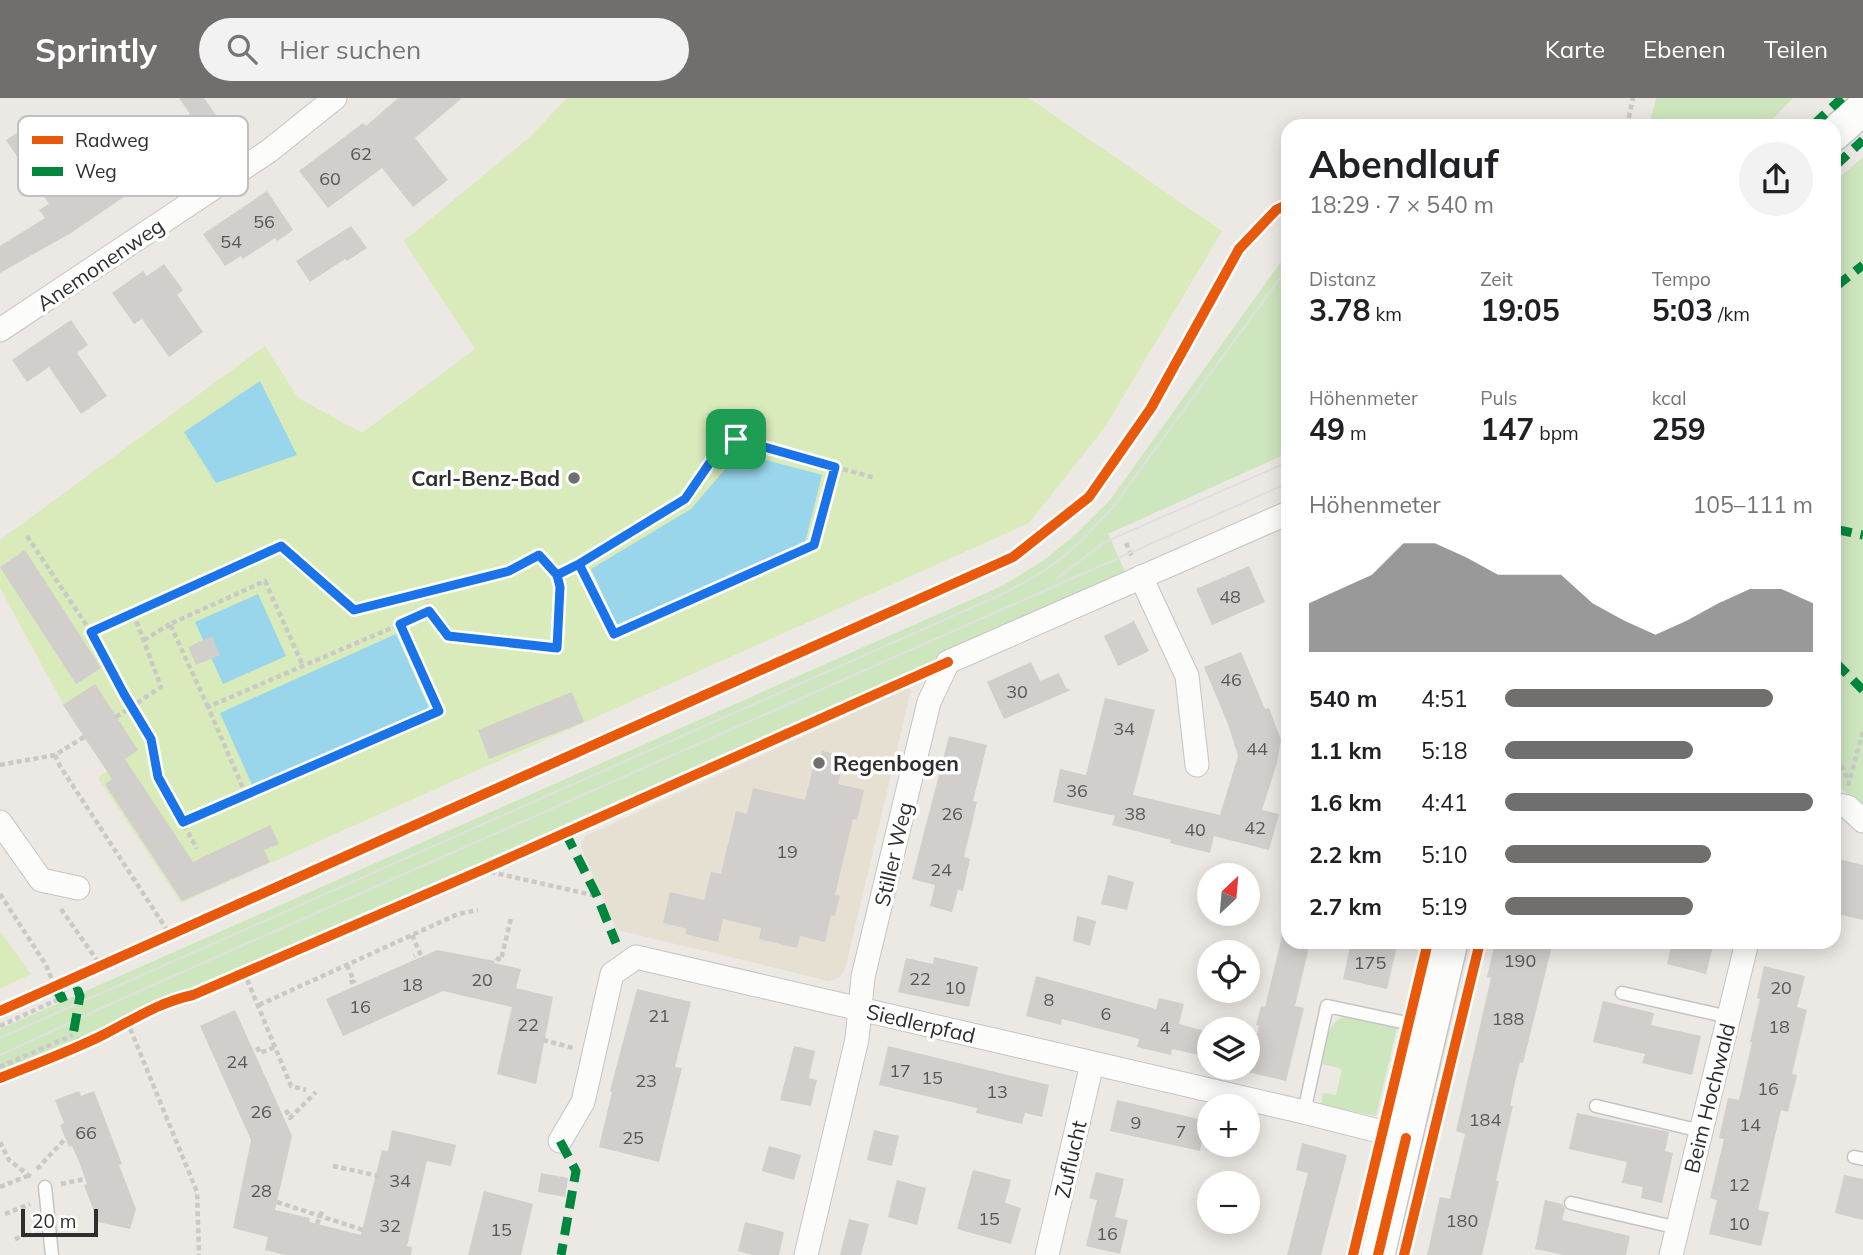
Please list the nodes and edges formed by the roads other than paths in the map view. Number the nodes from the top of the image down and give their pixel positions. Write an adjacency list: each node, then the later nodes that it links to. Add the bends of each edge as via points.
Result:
1 (335, 98): 4 (street, Anemonenweg)
2 (1863, 108): 3 (street)
3 (1841, 128)
4 (248, 165)
5 (201, 196): 6 (street, Anemonenweg)
6 (0, 330)
7 (1281, 516): 8 (street, Stiller Weg)
8 (1141, 577): 9 (street, via 1187,676); 15 (street, Stiller Weg, via 948,662 929,702 863,977)
9 (1197, 765)
10 (0, 822): 11 (street, via 41,880)
11 (78, 888)
12 (1449, 949): 17 (street)
13 (1745, 949): 16 (street, Beim Hochwald)
14 (1622, 993): 16 (lane)
15 (860, 1008): 18 (street, Siedlerpfad); 23 (street, Siedlerpfad, via 636,957 612,974 583,1102); 28 (street, Stiller Weg, via 857,1039)
16 (1728, 1017): 21 (street, Beim Hochwald)
17 (1430, 1028): 20 (lane, via 1327,1006); 22 (street)
18 (1092, 1064): 20 (street, Siedlerpfad); 29 (street, Zuflucht)
19 (1596, 1106): 21 (lane)
20 (1304, 1112): 22 (street, Siedlerpfad)
21 (1701, 1131): 26 (street, Beim Hochwald)
22 (1406, 1138): 30 (street)
23 (560, 1141)
24 (45, 1187): 27 (lane)
25 (1571, 1203): 26 (lane)
26 (1678, 1228): 31 (street, Beim Hochwald)
27 (52, 1255)
28 (806, 1255)
29 (1047, 1255)
30 (1378, 1255)
31 (1671, 1255)

